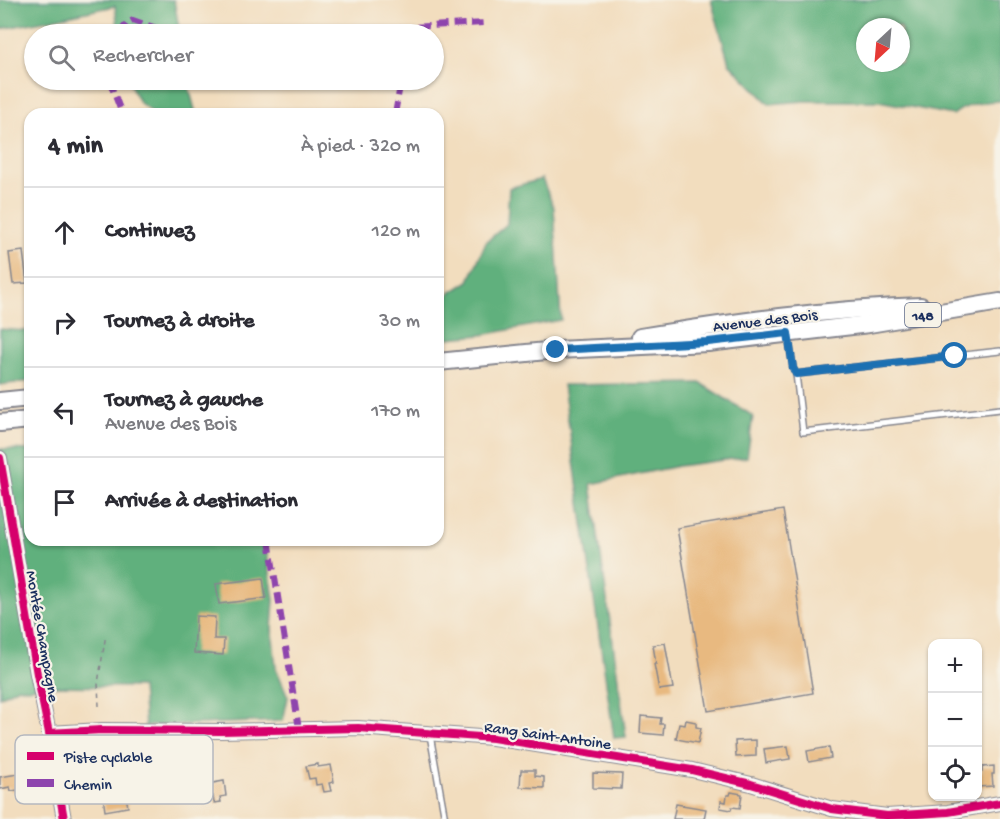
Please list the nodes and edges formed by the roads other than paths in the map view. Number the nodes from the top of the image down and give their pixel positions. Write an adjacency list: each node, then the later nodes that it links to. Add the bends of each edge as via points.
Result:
1 (1000, 302): 2 (main road, Avenue des Bois / 148)
2 (976, 305): 3 (main road, Avenue des Bois / 148, via 868,308); 4 (main road, Avenue des Bois / 148, via 869,324)
3 (786, 316): 4 (lane); 5 (main road, Avenue des Bois / 148)
4 (788, 333): 5 (main road, Avenue des Bois / 148, via 708,342); 8 (lane)
5 (556, 350): 7 (main road, Avenue des Bois / 148)
6 (1000, 351): 8 (lane)
7 (444, 361)
8 (796, 374): 11 (lane, via 803,432)
9 (24, 399): 10 (main road)
10 (0, 401)
11 (1000, 409)
12 (24, 421): 13 (main road)
13 (0, 423)
14 (0, 458): 15 (street, Montée Champagne)
15 (49, 733): 16 (street, Rang Saint-Antoine, via 358,728)
16 (429, 733): 17 (street, Rang Saint-Antoine, via 493,738 692,770 832,809 887,816); 20 (lane)
17 (1000, 803)
18 (61, 804): 19 (street, Montée Champagne)
19 (64, 819)
20 (445, 819)

